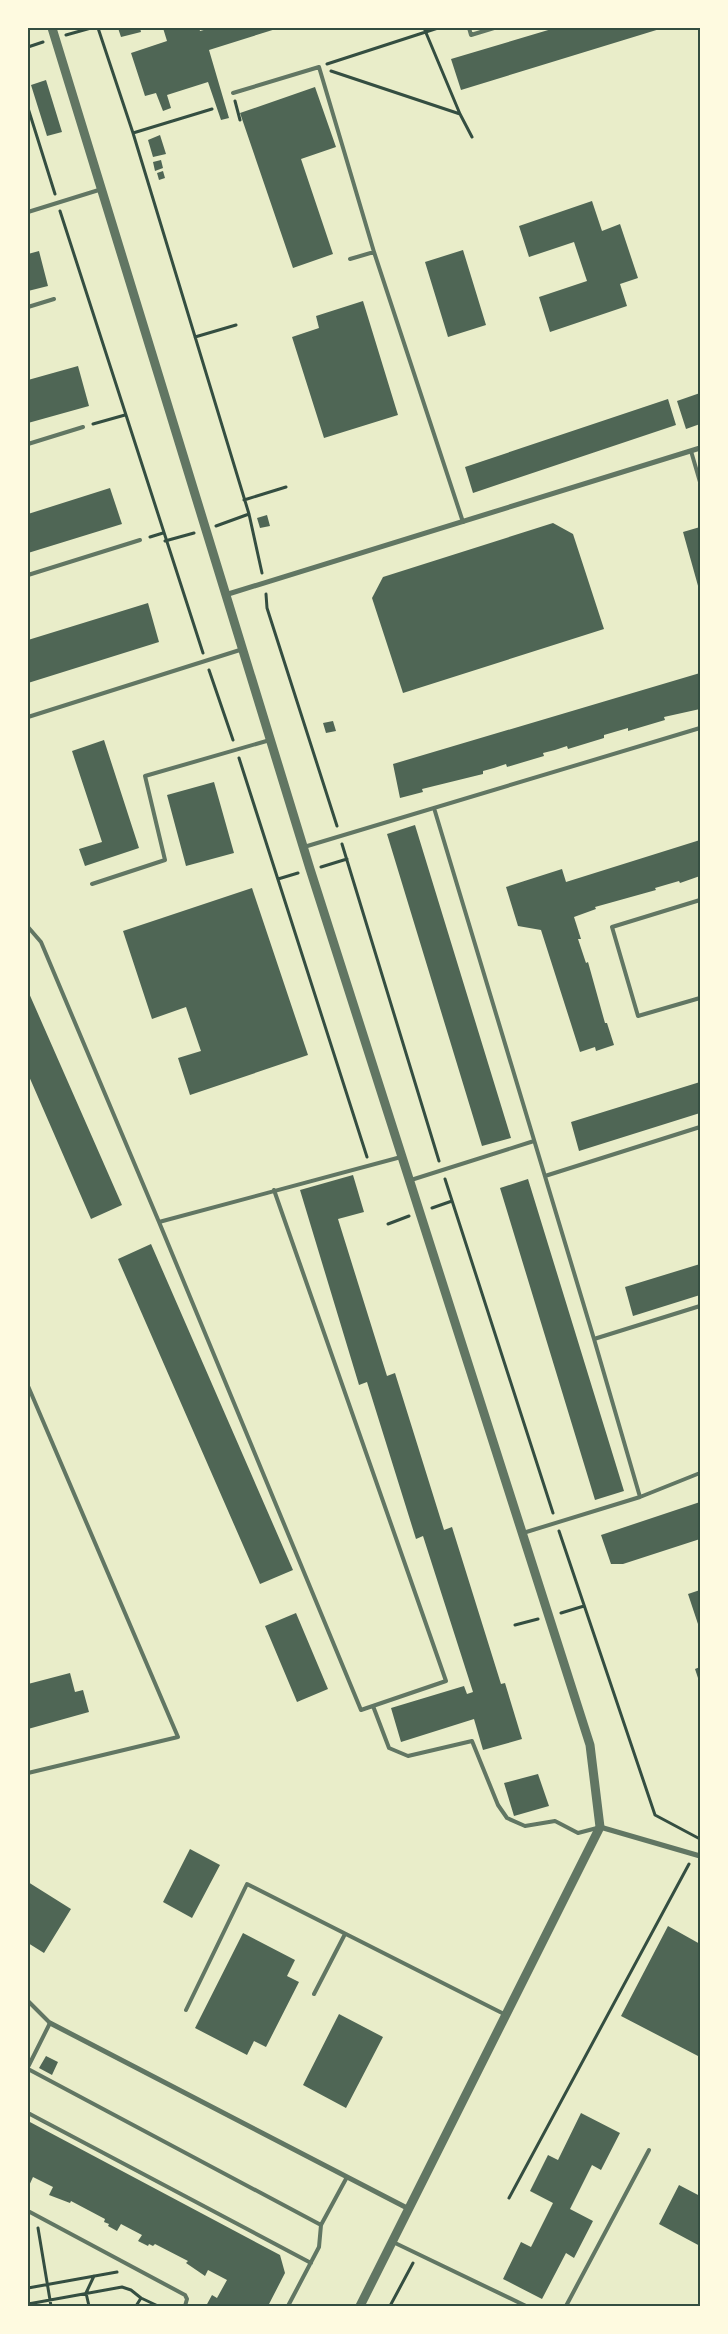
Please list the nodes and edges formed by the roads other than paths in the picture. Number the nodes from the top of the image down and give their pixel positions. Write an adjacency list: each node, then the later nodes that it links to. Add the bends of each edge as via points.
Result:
1 (52, 28): 5 (street)
2 (469, 28): 3 (lane, via 471,34)
3 (494, 28)
4 (233, 93): 7 (lane, via 319,66)
5 (102, 190): 6 (lane); 19 (street)
6 (28, 212)
7 (374, 252): 8 (lane); 16 (lane)
8 (350, 259)
9 (54, 299): 10 (lane)
10 (28, 307)
11 (83, 427): 12 (lane)
12 (28, 444)
13 (700, 448): 14 (street)
14 (691, 451): 15 (lane); 16 (street)
15 (700, 482)
16 (462, 522): 19 (street)
17 (140, 540): 18 (lane)
18 (28, 575)
19 (225, 595): 20 (street)
20 (243, 649): 21 (lane); 23 (street)
21 (28, 716)
22 (700, 728): 24 (lane)
23 (270, 740): 25 (street); 26 (lane, via 145,776 166,860)
24 (434, 808): 25 (lane); 31 (lane)
25 (304, 847): 32 (street)
26 (92, 884)
27 (700, 900): 29 (lane, via 612,927 638,1016)
28 (28, 926): 36 (lane, via 41,942)
29 (700, 998)
30 (700, 1127): 33 (lane)
31 (534, 1141): 33 (lane); 34 (lane)
32 (404, 1156): 34 (street); 35 (lane)
33 (545, 1176): 38 (lane)
34 (411, 1180): 42 (street)
35 (274, 1190): 36 (lane); 43 (lane, via 446,1681)
36 (160, 1222): 43 (lane, via 361,1710)
37 (700, 1306): 38 (lane)
38 (594, 1339): 41 (lane)
39 (28, 1386): 44 (lane, via 178,1737)
40 (700, 1473): 41 (lane)
41 (640, 1497): 42 (lane)
42 (522, 1533): 45 (street, via 590,1745)
43 (373, 1706): 45 (lane, via 389,1748 408,1756 472,1741 498,1805 507,1818 525,1826 555,1820 578,1833)
44 (28, 1773)
45 (600, 1827): 46 (street); 51 (street)
46 (700, 1856)
47 (346, 1934): 48 (lane); 50 (lane, via 247,1884); 51 (lane)
48 (314, 1994)
49 (28, 2001): 52 (lane)
50 (186, 2010)
51 (507, 2016): 57 (street)
52 (50, 2023): 53 (lane); 56 (street)
53 (28, 2068): 59 (lane)
54 (28, 2113): 61 (lane)
55 (649, 2150): 66 (lane)
56 (347, 2177): 57 (street); 59 (lane)
57 (409, 2209): 60 (street)
58 (28, 2211): 62 (lane, via 185,2295)
59 (321, 2224): 61 (lane, via 322,2242)
60 (393, 2242): 64 (street); 65 (lane)
61 (311, 2263): 63 (lane)
62 (185, 2306)
63 (288, 2306)
64 (360, 2306)
65 (526, 2306)
66 (566, 2306)

